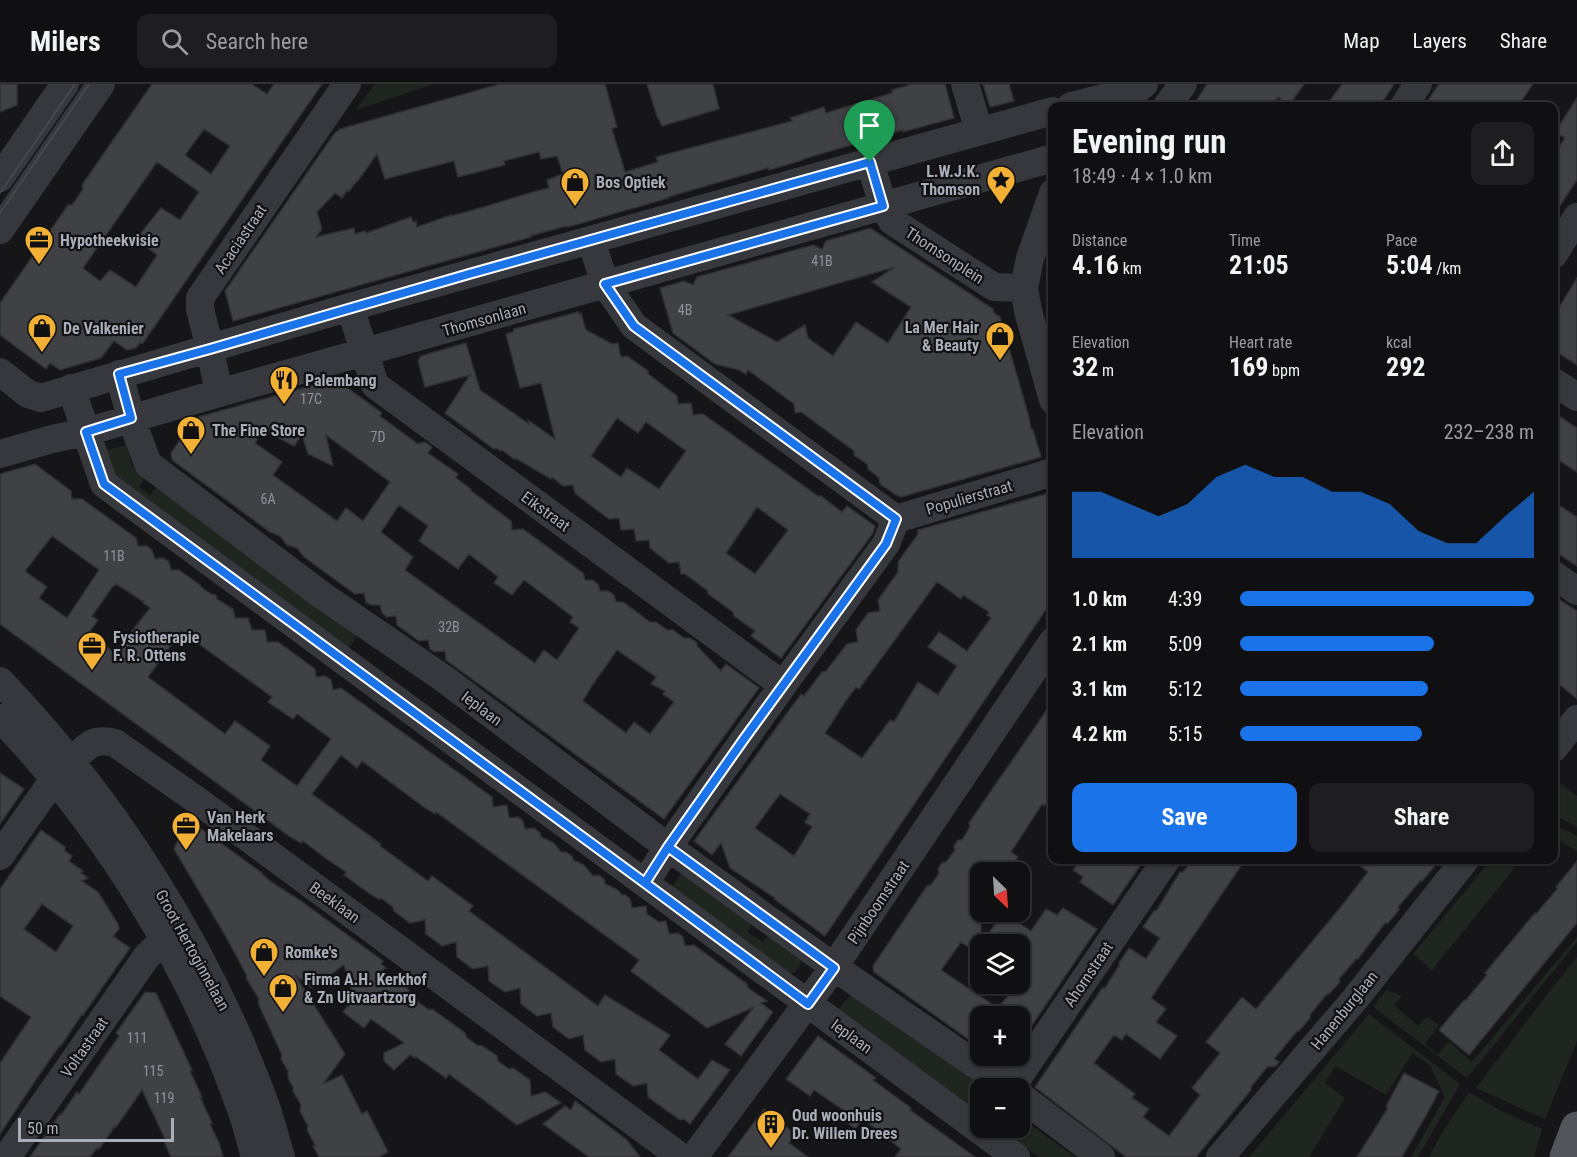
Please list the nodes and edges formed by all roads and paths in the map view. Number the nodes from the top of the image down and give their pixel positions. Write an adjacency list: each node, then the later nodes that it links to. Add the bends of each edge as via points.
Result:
1 (64, 84): 15 (street)
2 (101, 84): 19 (street)
3 (965, 84): 12 (street)
4 (1144, 84): 8 (street, via 1136,90)
5 (1183, 84): 9 (street)
6 (1418, 84): 10 (street)
7 (341, 92): 25 (street, Acaciastraat, via 200,298)
8 (1087, 102)
9 (1170, 102)
10 (1407, 102)
11 (1048, 112): 12 (street)
12 (979, 131): 14 (street)
13 (1048, 159): 16 (street, Thomsonplein)
14 (870, 162): 16 (street, Thomsonplein); 20 (street)
15 (0, 178)
16 (883, 206): 22 (street, Thomsonlaan); 23 (street, Thomsonplein, via 892,221 994,287)
17 (1048, 207): 23 (street)
18 (1577, 217): 21 (street)
19 (0, 230)
20 (591, 240): 22 (street); 24 (street)
21 (1558, 248)
22 (605, 284): 26 (street, Thomsonlaan); 38 (street, via 634,326)
23 (1024, 288): 29 (street)
24 (350, 308): 25 (street); 26 (street, Eikstraat)
25 (210, 349): 28 (street); 32 (street, Acaciastraat)
26 (365, 353): 32 (street, Thomsonlaan); 43 (street, Eikstraat, via 375,385)
27 (0, 372): 31 (street, via 28,394 41,398)
28 (119, 374): 31 (street); 34 (street, Ieplaan)
29 (1048, 382)
30 (1558, 385): 33 (street)
31 (71, 388): 35 (street, Ieplaan)
32 (219, 393): 34 (street, Thomsonlaan)
33 (1577, 397)
34 (131, 418): 35 (street, Thomsonlaan); 48 (street, Ieplaan, via 148,464)
35 (86, 432): 36 (street, Thomsonlaan); 52 (street, Ieplaan, via 104,484)
36 (0, 454)
37 (1048, 473): 38 (street, Populierstraat)
38 (896, 519): 43 (street, via 886,544)
39 (1558, 578): 40 (street)
40 (1577, 591)
41 (1048, 648): 54 (street, Pijnboomstraat)
42 (0, 681): 47 (street)
43 (783, 685): 48 (street)
44 (0, 718): 47 (street, via 24,743)
45 (1577, 719): 46 (street)
46 (1558, 743)
47 (63, 770): 49 (street, Beeklaan); 53 (street, Groot Hertoginnelaan); 64 (street, Groot Hertoginnelaan, via 131,842 182,925 228,1013 263,1097); 65 (street, Beeklaan, via 88,745 102,740 115,743)
48 (668, 847): 52 (street); 54 (street, Ieplaan)
49 (0, 856)
50 (1163, 864): 57 (street, Ahornstraat)
51 (1462, 864): 69 (street, Hanenburglaan, via 1355,999)
52 (645, 883): 55 (street, Ieplaan)
53 (164, 940): 62 (street, Voltastraat, via 147,956); 63 (street, Groot Hertoginnelaan, via 206,1022 240,1105)
54 (834, 968): 55 (street, Pijnboomstraat); 56 (street, Ieplaan)
55 (808, 1004): 59 (street, Ieplaan); 66 (street, Pijnboomstraat)
56 (994, 1078)
57 (1017, 1078)
58 (1030, 1104): 68 (street)
59 (970, 1121)
60 (1577, 1128): 70 (main road)
61 (992, 1138): 67 (street, Ieplaan)
62 (7, 1157)
63 (255, 1157)
64 (281, 1157)
65 (681, 1157)
66 (694, 1157)
67 (1016, 1157)
68 (1101, 1157)
69 (1220, 1157)
70 (1566, 1157)

